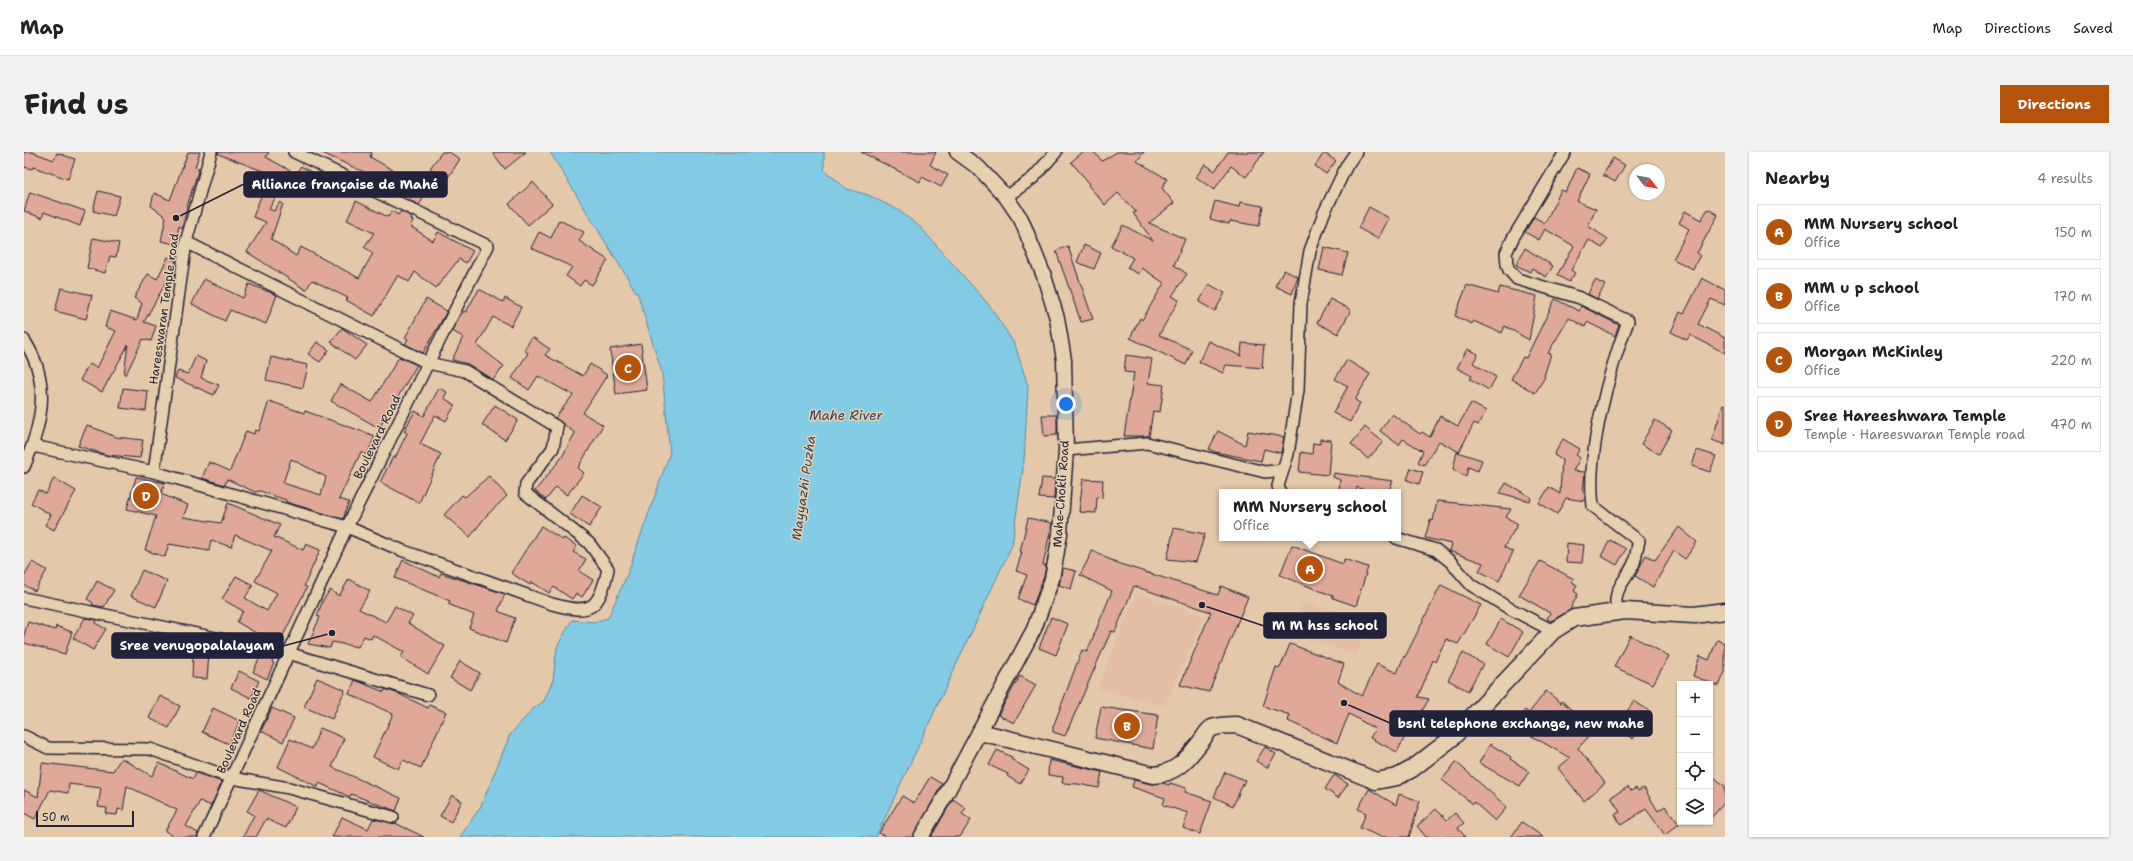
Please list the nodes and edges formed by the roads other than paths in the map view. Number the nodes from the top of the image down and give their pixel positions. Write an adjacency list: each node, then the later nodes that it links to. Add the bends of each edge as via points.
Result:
1 (211, 152): 8 (street, Hareeswaran Temple road)
2 (294, 152): 10 (street, Boulevard Road, via 488,246)
3 (957, 152): 7 (street, Mahe-Chokli Road, via 979,168)
4 (1056, 152): 7 (street, via 1033,178)
5 (1356, 152): 14 (street, via 1324,212 1310,251 1301,303 1298,390)
6 (1565, 152): 21 (street, via 1510,244 1506,253 1507,264 1517,279 1580,298 1628,321 1596,432 1591,491 1593,506 1639,541 1634,563 1620,584 1615,605)
7 (1006, 197): 12 (street, Mahe-Chokli Road, via 1021,219 1034,247 1056,318 1064,360)
8 (186, 242): 10 (street); 15 (street, Hareeswaran Temple road)
9 (24, 340): 11 (street, via 42,380 40,414)
10 (428, 363): 17 (street, Boulevard Road); 17 (street, via 465,371 557,427 554,448 526,484 525,493 589,543 608,569 604,588 595,604 584,610 575,611 484,581)
11 (33, 446): 13 (street); 15 (street)
12 (1066, 450): 14 (street, via 1147,443 1265,472); 25 (street, Mahe-Chokli Road, via 1060,534 1052,579 1034,630)
13 (24, 467)
14 (1283, 470): 16 (street)
15 (154, 472): 17 (street)
16 (1279, 489)
17 (347, 527): 23 (street, Boulevard Road)
18 (1401, 540): 22 (street, via 1436,550 1451,562 1471,585 1507,608)
19 (24, 598): 23 (street)
20 (1725, 611): 21 (main road, via 1694,616)
21 (1618, 612): 22 (main road, via 1574,618)
22 (1553, 632): 25 (main road, via 1452,738 1412,769 1385,781 1376,781 1237,725 1211,728 1177,768 1164,774 1153,775)
23 (288, 653): 24 (street); 27 (street, Boulevard Road)
24 (428, 695)
25 (980, 732): 30 (street, Mahe-Chokli Road)
26 (24, 736): 27 (street, via 48,748 150,749)
27 (232, 778): 28 (street, via 289,788); 29 (street, Boulevard Road)
28 (393, 817)
29 (204, 837)
30 (921, 837)

